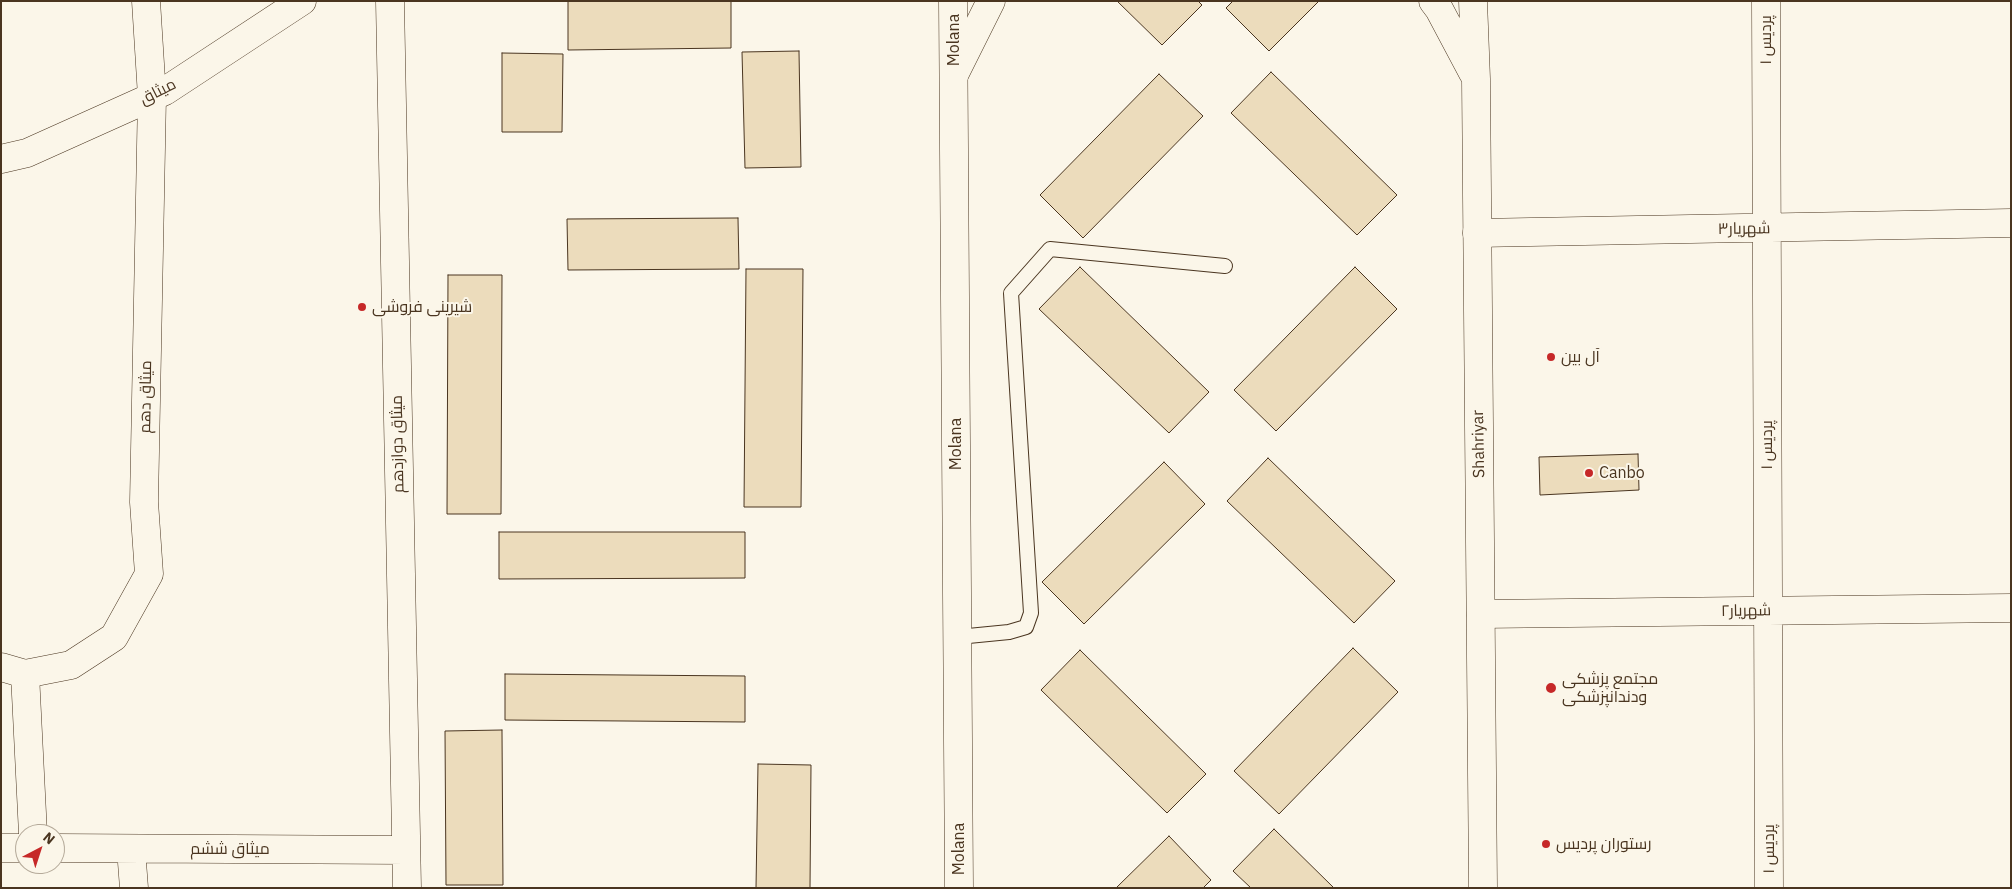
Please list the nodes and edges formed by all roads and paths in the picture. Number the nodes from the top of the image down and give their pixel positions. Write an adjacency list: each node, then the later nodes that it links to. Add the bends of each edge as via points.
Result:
1 (146, 1): 11 (street, میثاق دهم)
2 (302, 1): 11 (street, میثاق, via 165,91)
3 (390, 1): 27 (street, میثاق دوازدهم)
4 (954, 1): 9 (street, Molana)
5 (991, 1): 9 (street)
6 (1433, 1): 10 (street)
7 (1473, 1): 10 (street, Shahriyar)
8 (1766, 1): 14 (street, پردیس ۱)
9 (954, 75): 20 (street, Molana)
10 (1476, 79): 15 (street, Shahriyar)
11 (152, 96): 12 (street, میثاق, via 27,152); 21 (street, میثاق دهم, via 144,502 149,574 114,637 70,665)
12 (1, 159)
13 (2011, 223): 14 (street, شهریار۳)
14 (1766, 228): 15 (street, شهریار۳); 18 (street, پردیس ۱)
15 (1477, 234): 19 (street, Shahriyar)
16 (1225, 266): 20 (lane, via 1050,249 1011,293 1032,613 1026,627)
17 (2011, 608): 18 (street, شهریار۲)
18 (1767, 611): 19 (street, شهریار۲); 32 (street, پردیس ۱)
19 (1481, 614): 31 (street, Shahriyar)
20 (958, 637): 30 (street, Molana)
21 (13, 670): 22 (street)
22 (32, 824)
23 (1, 848): 24 (street)
24 (15, 848)
25 (65, 848): 26 (street, میثاق ششم)
26 (131, 849): 27 (street, میثاق ششم); 28 (street)
27 (406, 850): 29 (street, میثاق دوازدهم)
28 (134, 888)
29 (407, 888)
30 (959, 888)
31 (1483, 888)
32 (1770, 888)

